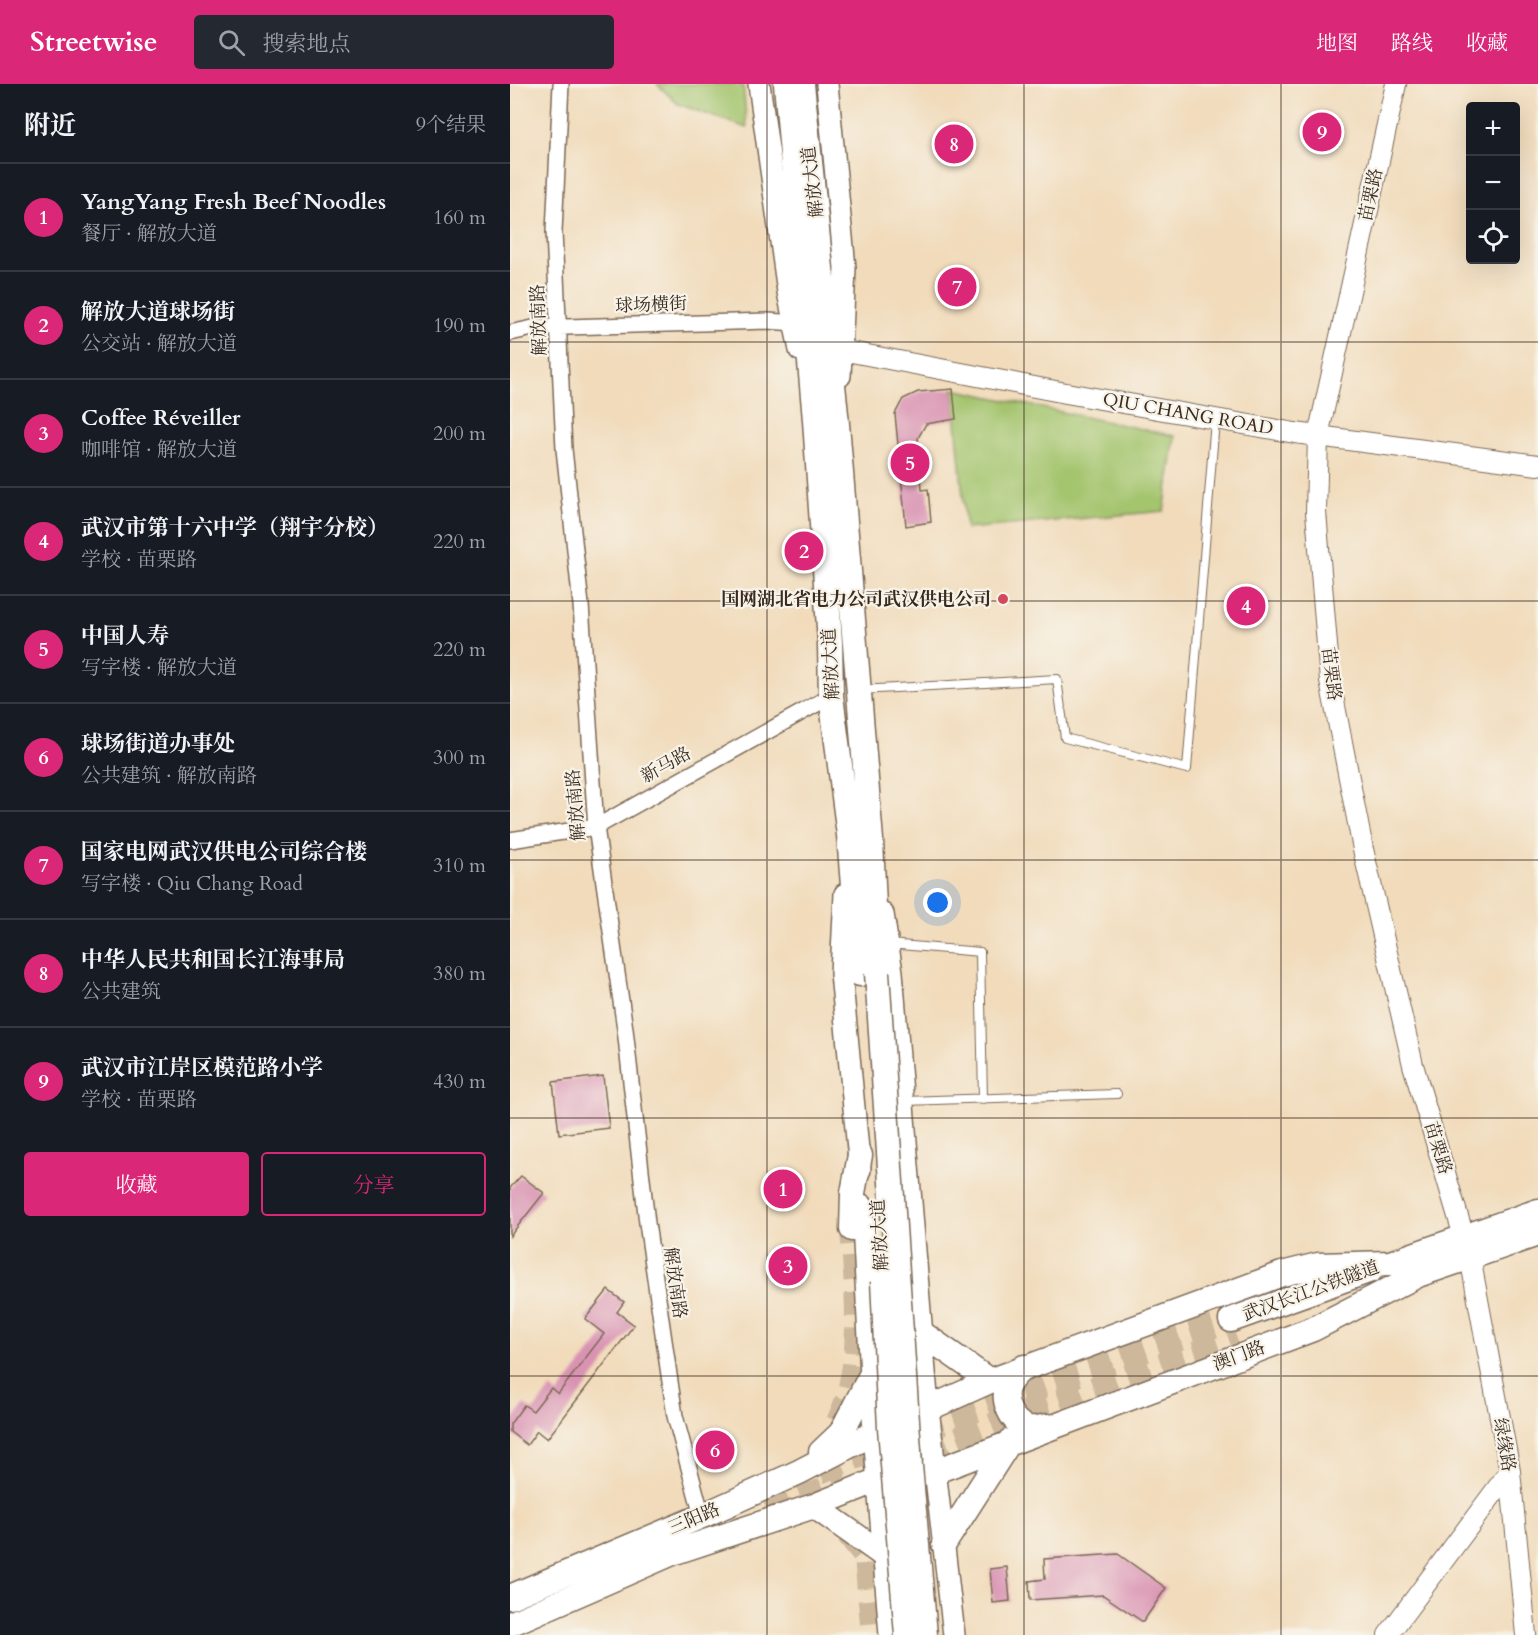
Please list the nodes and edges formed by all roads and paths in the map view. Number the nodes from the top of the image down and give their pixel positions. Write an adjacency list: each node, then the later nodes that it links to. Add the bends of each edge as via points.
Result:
1 (561, 84): 9 (street, 解放南路, via 555,232)
2 (759, 84): 8 (main road, 解放大道)
3 (786, 84): 7 (main road, 解放大道)
4 (802, 84): 7 (main road, 解放大道)
5 (826, 84): 11 (main road, 解放大道, via 845,268)
6 (1396, 84): 14 (street, 苗栗路)
7 (813, 269): 13 (main road, 解放大道)
8 (795, 323): 9 (street, 球场横街); 13 (main road, 解放大道)
9 (559, 327): 10 (street, 球场横街); 18 (street, 解放南路, via 564,449)
10 (510, 333)
11 (841, 350): 12 (street, QIU CHANG ROAD); 13 (main road, 解放大道)
12 (1215, 419): 14 (street, QIU CHANG ROAD); 16 (lane, via 1187,769 1065,738 1057,679)
13 (826, 422): 16 (main road, 解放大道); 17 (main road, 解放大道)
14 (1318, 436): 15 (street, QIU CHANG ROAD); 30 (street, 苗栗路, via 1316,512 1330,681 1363,849 1413,1065)
15 (1538, 465)
16 (859, 690): 19 (main road, 解放大道)
17 (831, 696): 18 (street, 新马路); 19 (main road, 解放大道)
18 (596, 827): 20 (street, 新马路); 46 (street, 解放南路, via 675,1416)
19 (860, 837): 21 (main road, 解放大道); 22 (main road, 解放大道); 26 (main road, 解放大道, via 841,973)
20 (510, 840)
21 (888, 944): 24 (lane, via 980,952); 25 (main road, 解放大道)
22 (869, 973): 52 (main road, 解放大道, bridge, via 890,1428); 53 (main road, 解放大道, bridge)
23 (1117, 1094): 24 (lane)
24 (983, 1099): 25 (lane)
25 (903, 1101): 33 (main road, 解放大道)
26 (860, 1155): 28 (main road); 35 (main road, 解放大道)
27 (1538, 1210): 30 (main road, 澳门路)
28 (852, 1229)
29 (1538, 1234): 30 (main road, 澳门路)
30 (1467, 1246): 31 (main road, 澳门路); 32 (main road, 澳门路); 42 (street, 绿缘路)
31 (1390, 1263): 32 (main road, 武汉长江公铁隧道, via 1234,1329); 34 (main road, 澳门路, via 1318,1265 1282,1274)
32 (1418, 1275): 38 (main road, 澳门路, via 1313,1329)
33 (923, 1334): 36 (main road); 37 (main road, 解放大道)
34 (1024, 1367): 36 (main road, 澳门路); 38 (main road, via 1008,1386 1006,1396 1011,1414 1030,1428)
35 (870, 1377): 39 (main road, 解放大道); 43 (main road, via 841,1433)
36 (990, 1381): 37 (main road, 澳门路)
37 (928, 1408): 39 (main road, 澳门路); 41 (main road, 解放大道)
38 (1054, 1425): 40 (main road, 澳门路)
39 (874, 1433): 43 (main road, 三阳路); 44 (main road, 解放大道)
40 (1010, 1441): 41 (main road, 澳门路); 47 (main road)
41 (936, 1471): 44 (main road, 澳门路); 47 (main road)
42 (1510, 1471): 55 (street); 56 (street, 绿缘路)
43 (799, 1472): 46 (main road, 三阳路)
44 (878, 1480): 45 (main road, 三阳路); 48 (main road)
45 (814, 1506): 48 (main road); 50 (main road, 三阳路, via 675,1552)
46 (702, 1516): 49 (main road, 三阳路)
47 (944, 1544): 54 (main road)
48 (882, 1554): 51 (main road)
49 (510, 1597)
50 (510, 1624)
51 (890, 1635)
52 (907, 1635)
53 (925, 1635)
54 (954, 1635)
55 (1388, 1635)
56 (1526, 1635)

